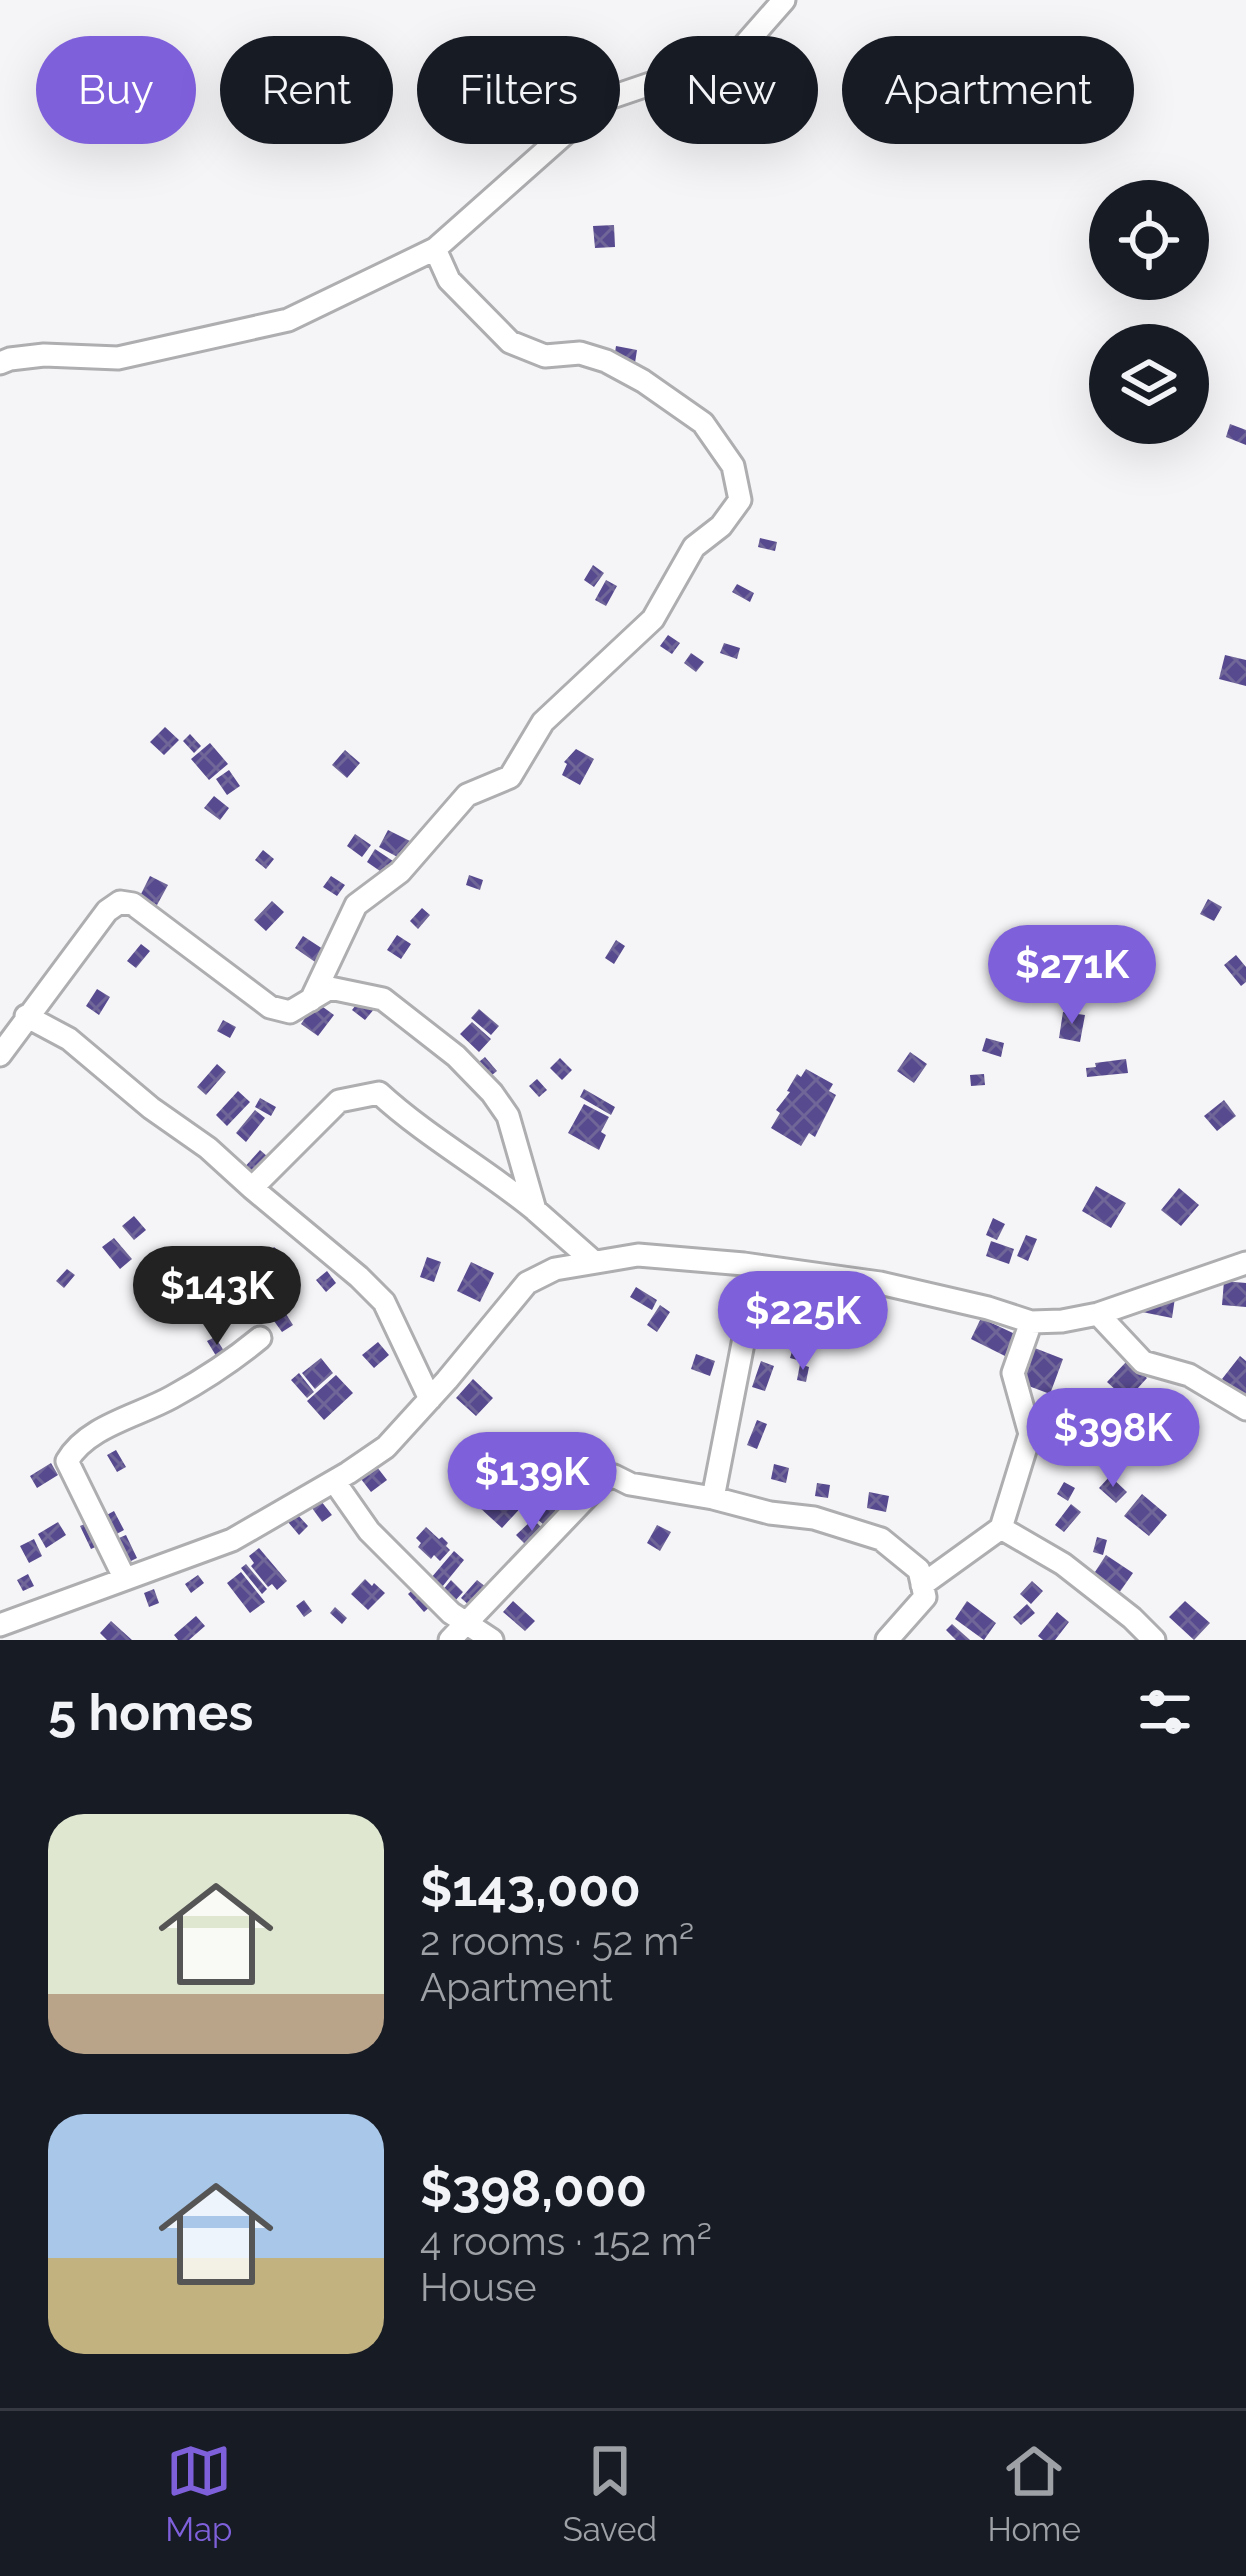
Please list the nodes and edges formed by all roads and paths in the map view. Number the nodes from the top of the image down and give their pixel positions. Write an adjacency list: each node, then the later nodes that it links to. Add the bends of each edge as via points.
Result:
1 (784, 0): 2 (street, via 724,59 603,100)
2 (435, 249): 3 (street, via 288,320 118,358 44,355); 4 (street, via 449,280 510,342 545,356 606,361 703,423 733,466 740,500 694,548 653,620 543,722 510,777 467,795 400,872 356,905)
3 (0, 363)
4 (311, 1000): 5 (street, via 290,1012 270,1007 133,904 119,902); 8 (street, via 330,988 383,999 456,1056 508,1116)
5 (26, 1016): 6 (street); 7 (street, via 70,1039)
6 (0, 1055)
7 (252, 1188): 8 (street, via 339,1101 379,1093); 15 (street, via 384,1302)
8 (535, 1210): 9 (street)
9 (594, 1262): 11 (street, via 638,1255); 15 (street, via 527,1282)
10 (1246, 1263): 12 (street)
11 (758, 1266): 13 (street, via 880,1283); 18 (street)
12 (1099, 1313): 13 (street); 16 (street, via 1143,1362 1189,1375)
13 (1031, 1322): 19 (street, via 1013,1373 1030,1434)
14 (260, 1338): 20 (street, via 76,1447 67,1461)
15 (430, 1399): 17 (street, via 386,1447)
16 (1246, 1409)
17 (334, 1481): 20 (street, via 232,1540); 22 (street, via 369,1531)
18 (713, 1498): 21 (street, via 881,1539 920,1570); 22 (street, via 603,1480)
19 (1001, 1528): 21 (street); 27 (street, via 1063,1564)
20 (125, 1579): 23 (street)
21 (922, 1585): 26 (street, via 925,1597)
22 (468, 1623): 24 (street); 25 (street)
23 (0, 1625)
24 (450, 1640)
25 (492, 1640)
26 (886, 1640)
27 (1154, 1640)

